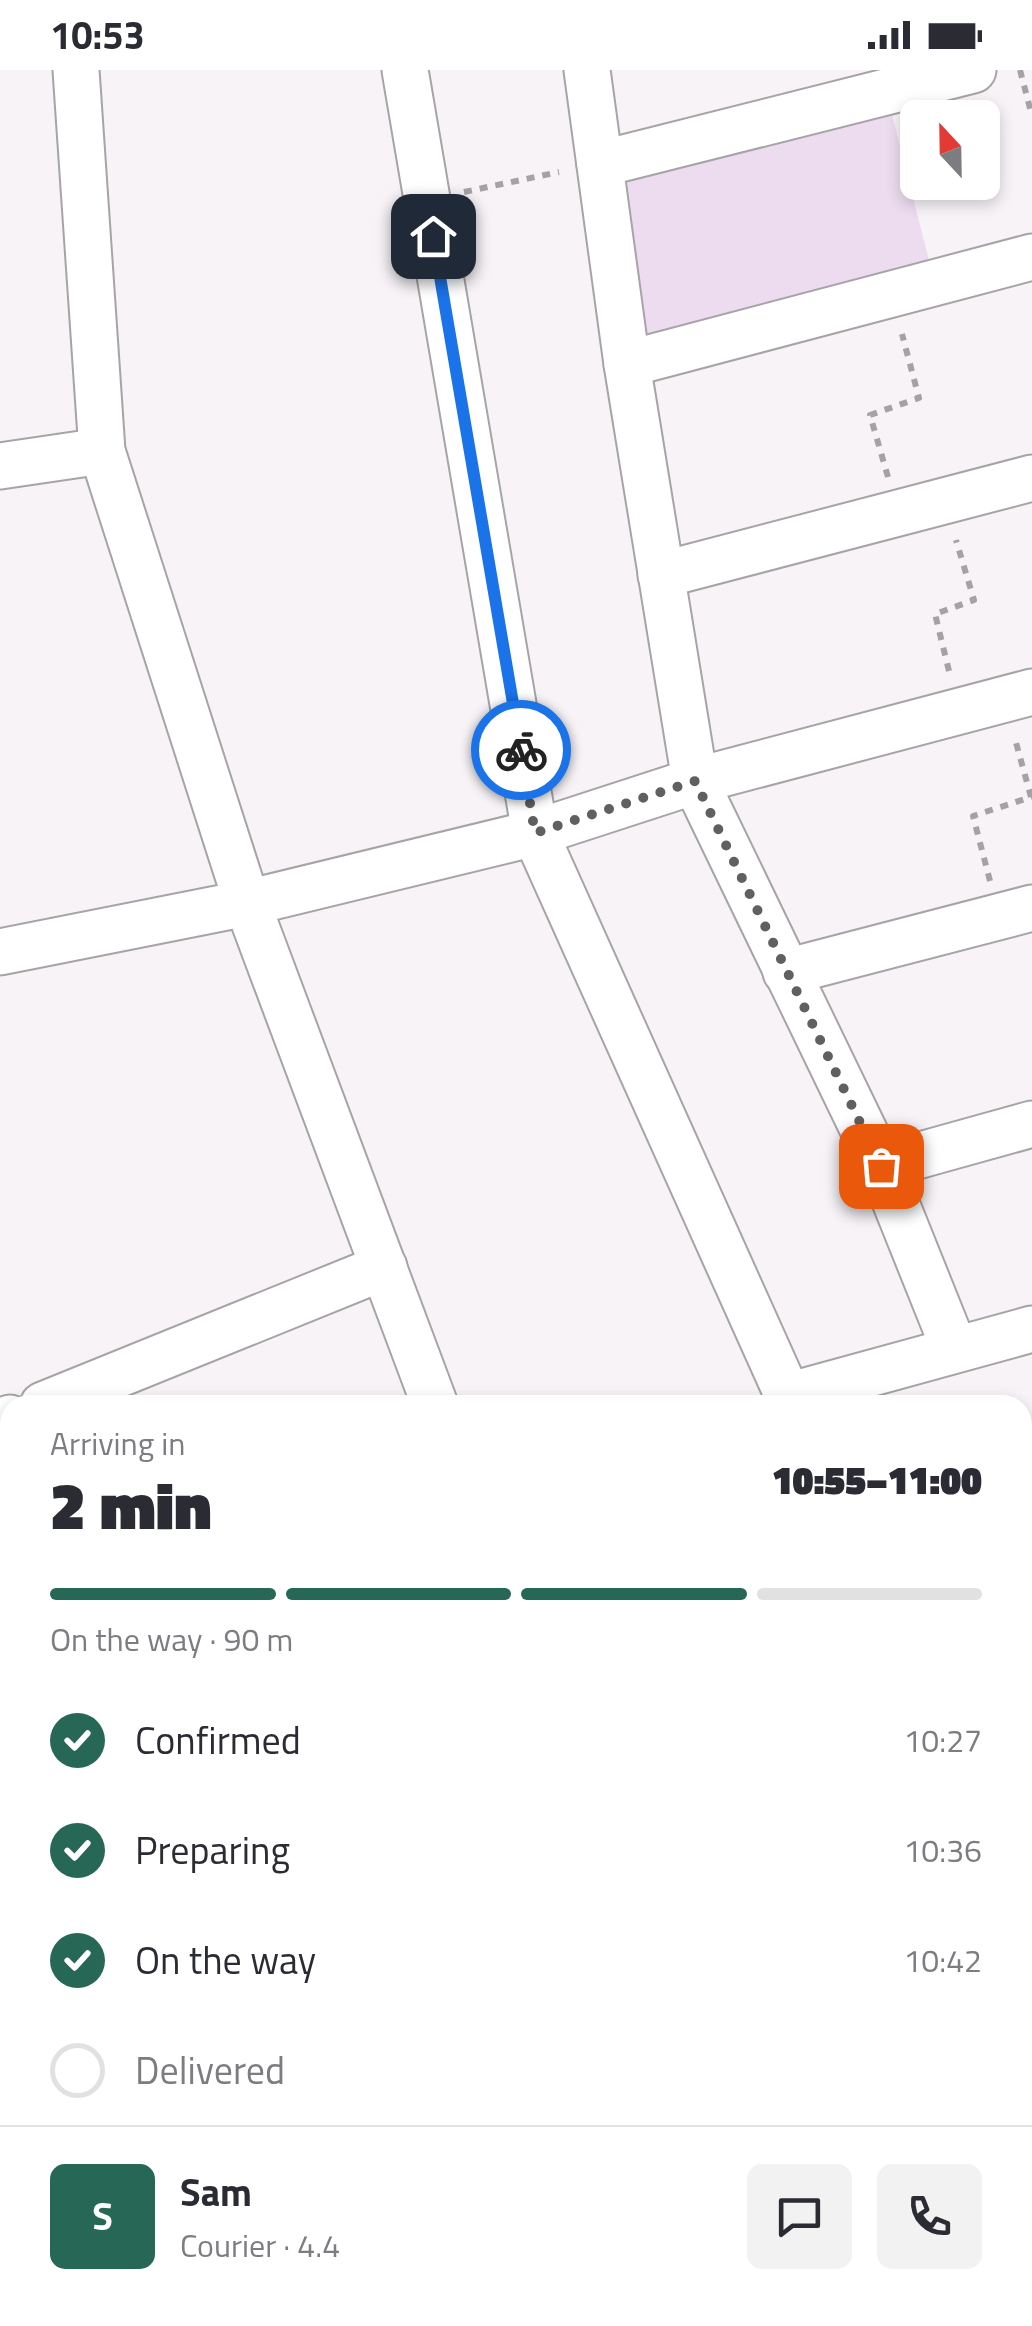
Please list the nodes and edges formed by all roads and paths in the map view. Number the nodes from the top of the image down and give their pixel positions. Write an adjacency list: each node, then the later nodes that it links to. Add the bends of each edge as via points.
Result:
1 (76, 70): 12 (street)
2 (405, 70): 8 (street)
3 (587, 70): 7 (street)
4 (973, 70): 7 (street)
5 (1020, 70): 6 (path)
6 (1032, 116)
7 (600, 164): 8 (path); 11 (street)
8 (427, 199): 21 (street)
9 (1032, 258): 10 (street)
10 (892, 294): 11 (street); 16 (path, via 919,398 870,415)
11 (627, 364): 17 (street)
12 (102, 451): 13 (street); 22 (street)
13 (0, 466)
14 (1032, 478): 15 (street)
15 (944, 501): 16 (street); 19 (path, via 974,600 935,614)
16 (898, 513): 17 (street)
17 (661, 575): 20 (street)
18 (1018, 696): 19 (street); 23 (path, via 1031,797 974,816)
19 (959, 712): 20 (street)
20 (695, 781): 21 (street); 25 (street)
21 (535, 833): 22 (street); 33 (street)
22 (247, 902): 24 (street); 28 (street)
23 (1016, 912): 25 (street)
24 (0, 952)
25 (786, 972): 27 (street)
26 (1032, 1124): 27 (street)
27 (881, 1166): 30 (street)
28 (384, 1268): 31 (street); 32 (street)
29 (1032, 1329): 30 (street)
30 (954, 1348): 34 (street)
31 (68, 1395)
32 (431, 1395)
33 (787, 1395)
34 (809, 1395)

